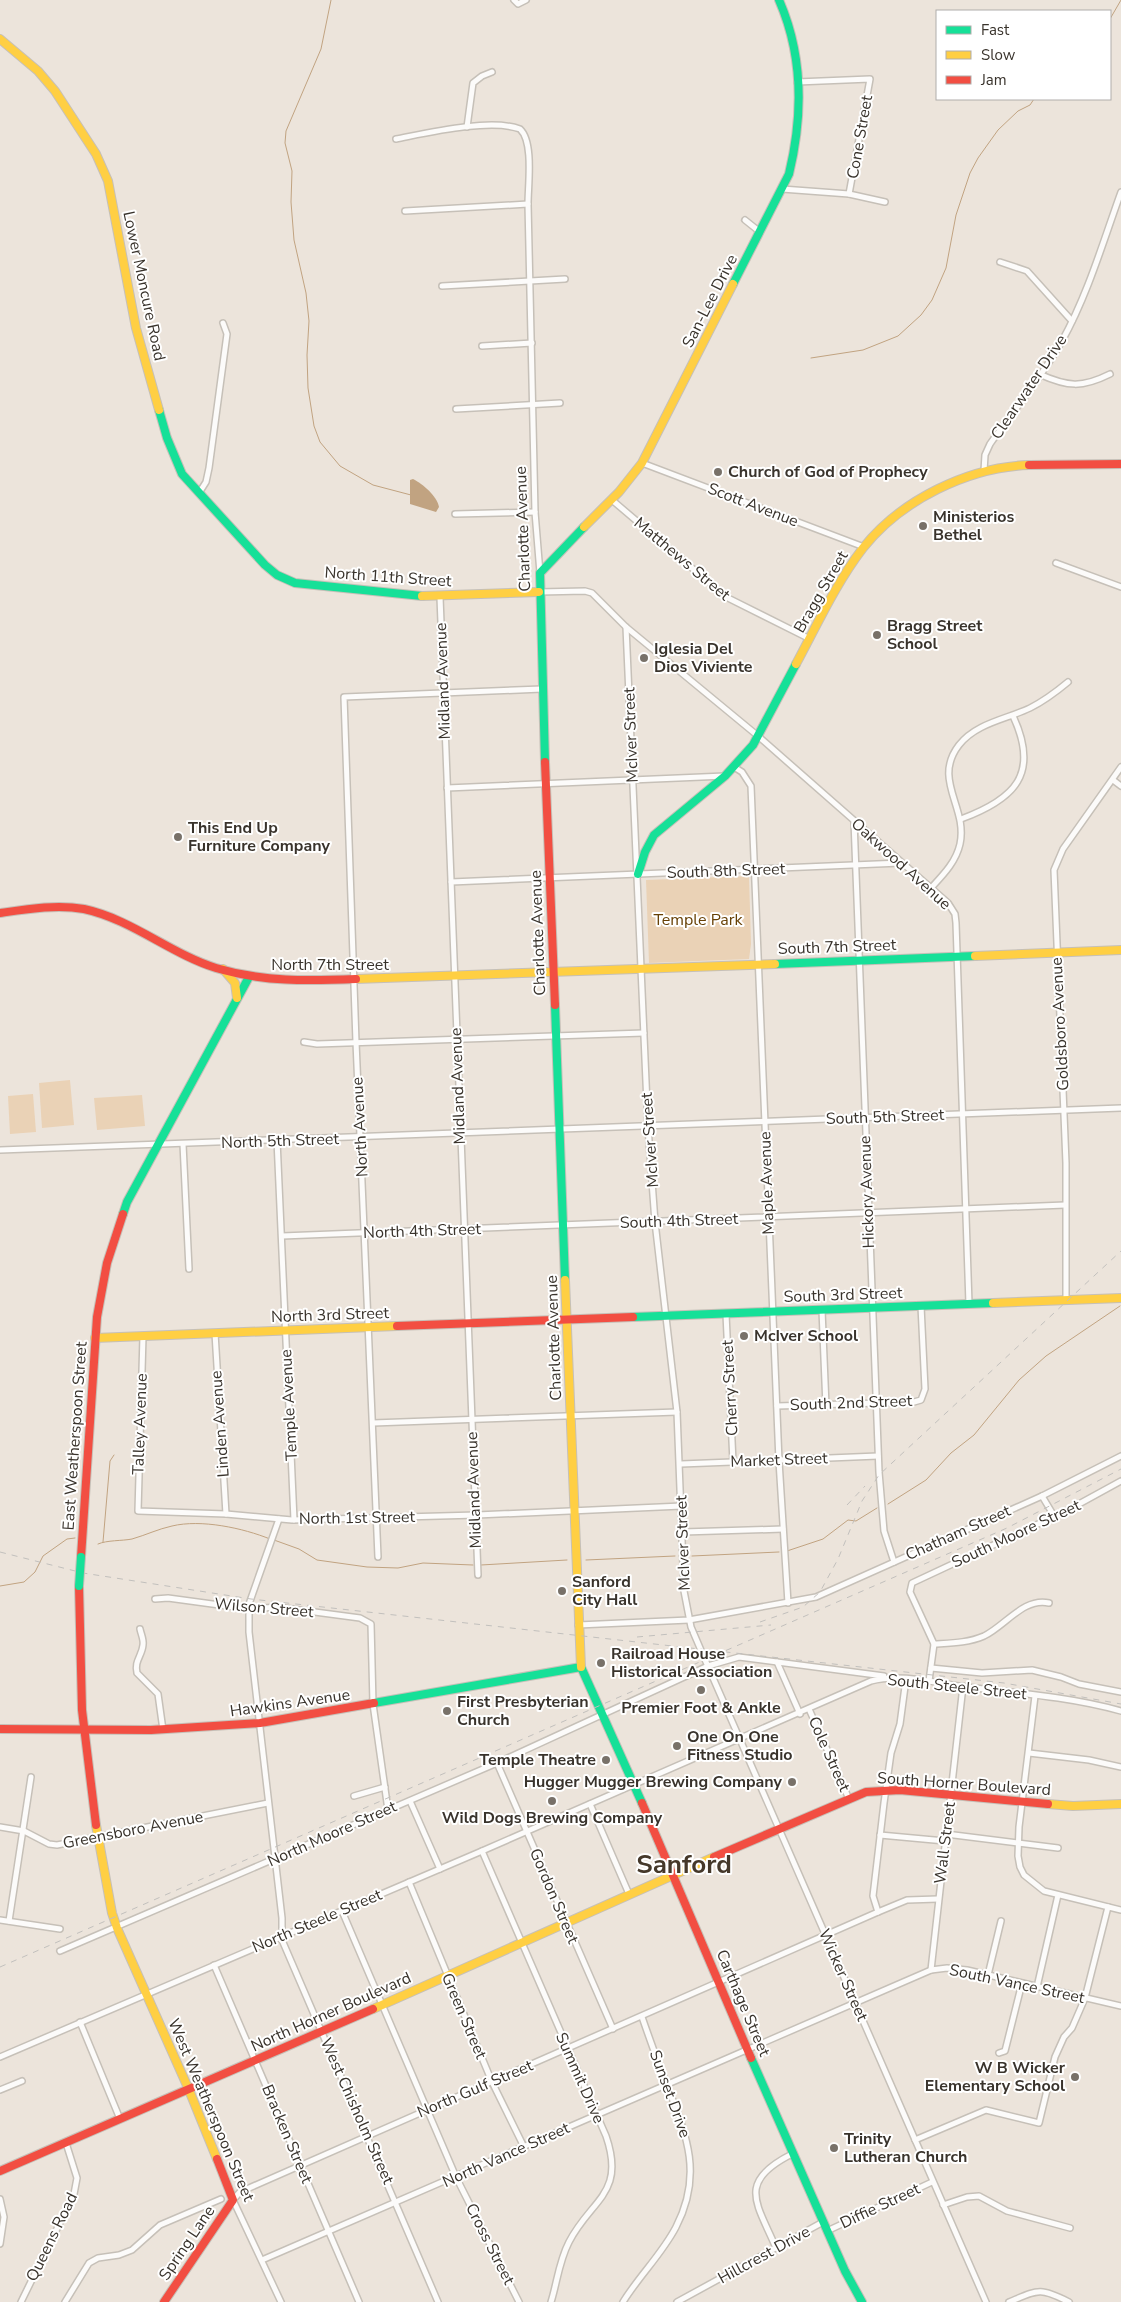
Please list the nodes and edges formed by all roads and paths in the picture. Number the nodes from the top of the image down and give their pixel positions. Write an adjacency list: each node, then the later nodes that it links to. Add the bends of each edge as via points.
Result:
1 (526, 0): 3 (street)
2 (779, 0): 6 (street, San-Lee Drive, via 792,34)
3 (516, 2)
4 (0, 40): 33 (street, Lower Moncure Road, via 32,65 55,91 103,169 113,200 136,328 155,397 182,474)
5 (492, 72): 7 (street, via 473,83)
6 (797, 82): 9 (street, San-Lee Drive, via 797,141); 11 (street, Cone Street, via 870,79)
7 (467, 127): 8 (street); 13 (street, Charlotte Avenue, via 514,127 524,132 529,160)
8 (396, 139)
9 (782, 189): 11 (street); 16 (street, San-Lee Drive)
10 (1121, 192): 21 (street, Clearwater Drive)
11 (849, 194): 12 (street)
12 (885, 202)
13 (528, 204): 14 (street); 19 (street, Charlotte Avenue)
14 (405, 211)
15 (745, 220): 16 (street)
16 (760, 232): 30 (street, San-Lee Drive)
17 (1000, 262): 21 (street, via 1027,271)
18 (566, 279): 19 (street)
19 (529, 281): 20 (street); 23 (street, Charlotte Avenue)
20 (442, 286)
21 (1072, 322): 25 (street, Clearwater Drive)
22 (223, 323): 33 (street, via 226,334 209,468 206,482)
23 (532, 343): 24 (street); 28 (street, Charlotte Avenue)
24 (482, 346)
25 (1039, 374): 26 (street, via 1068,384 1082,384); 32 (street, Clearwater Drive, via 987,450)
26 (1110, 374)
27 (560, 403): 28 (street)
28 (534, 405): 29 (street); 35 (street, Charlotte Avenue)
29 (456, 409)
30 (642, 463): 34 (street, San-Lee Drive); 38 (street, Scott Avenue)
31 (1121, 464): 32 (street, Bragg Street, via 1026,465)
32 (984, 471): 38 (street, Bragg Street, via 930,492 890,521)
33 (198, 494): 37 (street, Lower Moncure Road)
34 (612, 500): 40 (street, San-Lee Drive, via 567,541); 46 (street, Matthews Street, via 726,597)
35 (535, 512): 36 (street); 40 (street, Charlotte Avenue)
36 (455, 514)
37 (248, 547): 44 (street, North 11th Street, via 277,575 295,583 407,596)
38 (864, 548): 46 (street, Bragg Street, via 844,576)
39 (1056, 563): 42 (street)
40 (540, 573): 43 (street, Charlotte Avenue)
41 (1121, 579): 42 (street)
42 (1120, 587)
43 (539, 592): 44 (street, North 11th Street); 45 (street, Oakwood Avenue, via 592,593); 48 (street, Charlotte Avenue)
44 (440, 596): 49 (street, Midland Avenue)
45 (626, 627): 51 (street, Oakwood Avenue); 55 (street, McIver Street)
46 (810, 639): 51 (street, Bragg Street)
47 (1068, 682): 50 (street, via 1044,700)
48 (542, 689): 49 (street); 57 (street, Charlotte Avenue)
49 (443, 692): 59 (street, Midland Avenue); 80 (street, North Avenue, via 344,697)
50 (1013, 716): 60 (street, via 1024,744 1019,777 1007,796); 60 (street, via 975,730 954,753 949,770 950,790)
51 (758, 736): 52 (street, Bragg Street); 61 (street, Oakwood Avenue)
52 (734, 767): 54 (street, Bragg Street); 64 (street, Maple Avenue, via 742,772 751,786)
53 (1121, 767): 56 (street, Goldsboro Avenue)
54 (725, 776): 55 (street); 65 (street, Bragg Street, via 654,835)
55 (633, 779): 57 (street); 65 (street, McIver Street)
56 (1112, 780): 58 (street); 71 (street, Goldsboro Avenue, via 1056,862 1053,881)
57 (545, 782): 59 (street); 66 (street, Charlotte Avenue)
58 (1121, 786)
59 (447, 788): 67 (street, Midland Avenue)
60 (961, 819): 68 (street, via 958,853)
61 (854, 820): 62 (street, Oakwood Avenue); 63 (street, Hickory Avenue)
62 (902, 862): 63 (street, South 8th Street); 68 (street, Oakwood Avenue)
63 (854, 865): 64 (street, South 8th Street); 73 (street, Hickory Avenue)
64 (756, 870): 65 (street, South 8th Street); 74 (street, Maple Avenue)
65 (638, 874): 66 (street, South 8th Street); 76 (street, McIver Street)
66 (550, 878): 67 (street, South 8th Street); 77 (street, Charlotte Avenue)
67 (451, 882): 79 (street, Midland Avenue)
68 (931, 888): 72 (street, Oakwood Avenue, via 955,914)
69 (0, 913): 75 (street, North 7th Street, via 55,907 98,913 186,956)
70 (1121, 950): 71 (street, South 7th Street)
71 (1056, 952): 72 (street, South 7th Street); 88 (street, Goldsboro Avenue)
72 (958, 956): 73 (street, South 7th Street); 89 (street, Oakwood Avenue)
73 (858, 960): 74 (street, South 7th Street); 90 (street, Hickory Avenue)
74 (759, 964): 76 (street, South 7th Street); 91 (street, Maple Avenue)
75 (223, 969): 78 (street, North 7th Street); 81 (street, via 235,983)
76 (642, 969): 77 (street, South 7th Street); 82 (street, McIver Street)
77 (553, 973): 79 (street, North 7th Street); 83 (street, Charlotte Avenue)
78 (249, 976): 80 (street, North 7th Street, via 293,981); 81 (street, East Weatherspoon Street)
79 (454, 977): 80 (street, North 7th Street); 84 (street, Midland Avenue)
80 (354, 980): 86 (street, North Avenue)
81 (237, 1000): 98 (street, East Weatherspoon Street)
82 (644, 1033): 83 (street); 92 (street, McIver Street)
83 (555, 1036): 84 (street); 93 (street, Charlotte Avenue)
84 (456, 1039): 86 (street); 94 (street, Midland Avenue)
85 (304, 1042): 86 (street)
86 (356, 1042): 95 (street, North Avenue)
87 (1121, 1108): 88 (street, South 5th Street)
88 (1064, 1111): 89 (street, South 5th Street); 100 (street, Goldsboro Avenue)
89 (962, 1114): 90 (street, South 5th Street); 101 (street, Oakwood Avenue)
90 (864, 1118): 91 (street, South 5th Street); 102 (street, Hickory Avenue)
91 (765, 1122): 92 (street, South 5th Street); 103 (street, Maple Avenue)
92 (648, 1127): 93 (street, South 5th Street); 104 (street, McIver Street)
93 (560, 1129): 94 (street, North 5th Street); 105 (street, Charlotte Avenue)
94 (460, 1135): 95 (street, North 5th Street); 106 (street, Midland Avenue)
95 (361, 1138): 96 (street, North 5th Street); 107 (street, North Avenue)
96 (278, 1140): 97 (street, North 5th Street); 108 (street, Temple Avenue)
97 (183, 1144): 98 (street, North 5th Street); 109 (street)
98 (158, 1145): 99 (street, North 5th Street); 125 (street, East Weatherspoon Street, via 127,1202 113,1242 102,1283)
99 (0, 1150)
100 (1065, 1205): 101 (street, South 4th Street); 111 (street, Goldsboro Avenue)
101 (967, 1209): 102 (street, South 4th Street); 112 (street, Oakwood Avenue)
102 (868, 1213): 103 (street, South 4th Street); 114 (street, Hickory Avenue)
103 (768, 1218): 104 (street, South 4th Street); 116 (street, Maple Avenue)
104 (655, 1222): 105 (street, South 4th Street); 118 (street, McIver Street)
105 (563, 1225): 106 (street, North 4th Street); 119 (street, Charlotte Avenue)
106 (464, 1229): 107 (street, North 4th Street); 120 (street, Midland Avenue)
107 (365, 1234): 108 (street, North 4th Street); 121 (street, North Avenue)
108 (282, 1236): 122 (street, Temple Avenue)
109 (189, 1269)
110 (1121, 1298): 111 (street, South 3rd Street)
111 (1066, 1301): 112 (street, South 3rd Street)
112 (969, 1304): 113 (street, South 3rd Street)
113 (921, 1306): 114 (street, South 3rd Street); 126 (street, South 2nd Street, via 923,1398 914,1402)
114 (872, 1308): 115 (street, South 3rd Street); 126 (street, Hickory Avenue)
115 (822, 1310): 116 (street, South 3rd Street); 128 (street)
116 (773, 1312): 117 (street, South 3rd Street); 127 (street, Maple Avenue)
117 (726, 1314): 118 (street, South 3rd Street); 136 (street, Cherry Street)
118 (666, 1316): 119 (street, South 3rd Street); 129 (street, McIver Street)
119 (567, 1320): 120 (street, North 3rd Street); 130 (street, Charlotte Avenue)
120 (468, 1324): 121 (street, North 3rd Street); 131 (street, Midland Avenue)
121 (369, 1328): 122 (street, North 3rd Street); 132 (street, North Avenue)
122 (286, 1330): 123 (street, North 3rd Street); 148 (street, Temple Avenue)
123 (214, 1333): 124 (street, North 3rd Street); 143 (street, Linden Avenue)
124 (144, 1336): 125 (street, North 3rd Street); 141 (street, Talley Avenue)
125 (94, 1338): 180 (street, East Weatherspoon Street, bridge, via 79,1586 77,1654)
126 (875, 1403): 128 (street, South 2nd Street); 133 (street, Hickory Avenue)
127 (777, 1406): 128 (street, South 2nd Street); 135 (street, Maple Avenue)
128 (826, 1406)
129 (677, 1412): 130 (street); 137 (street, McIver Street)
130 (571, 1416): 131 (street); 142 (street, Charlotte Avenue)
131 (471, 1420): 132 (street); 144 (street, Midland Avenue)
132 (373, 1423): 146 (street, North Avenue)
133 (878, 1456): 135 (street, Market Street); 152 (street, Hickory Avenue, via 882,1520)
134 (1121, 1456): 139 (street, Chatham Street)
135 (779, 1460): 136 (street, Market Street); 149 (street, Maple Avenue)
136 (733, 1462): 137 (street, Market Street)
137 (681, 1464): 140 (street, McIver Street)
138 (1121, 1481): 145 (street, South Moore Street)
139 (1042, 1496): 145 (street); 152 (street, Chatham Street)
140 (682, 1506): 142 (street, North 1st Street); 150 (street, McIver Street)
141 (138, 1511): 143 (street, North 1st Street)
142 (575, 1511): 144 (street, North 1st Street); 159 (street, Charlotte Avenue)
143 (226, 1514): 147 (street, North 1st Street)
144 (477, 1515): 146 (street, North 1st Street); 153 (street, Midland Avenue)
145 (1054, 1516): 161 (street, South Moore Street, via 911,1585 910,1592)
146 (376, 1518): 148 (street, North 1st Street); 151 (street, North Avenue)
147 (279, 1519): 148 (street, North 1st Street); 157 (street, West Chisholm Street)
148 (294, 1520)
149 (782, 1529): 150 (street); 155 (street, Maple Avenue)
150 (683, 1532): 158 (street, McIver Street, via 684,1591)
151 (378, 1557)
152 (894, 1562): 155 (street, Chatham Street, via 826,1593)
153 (478, 1575)
154 (154, 1599): 157 (street, Wilson Street)
155 (789, 1602): 158 (street, Chatham Street)
156 (1049, 1603): 161 (street, via 1036,1603 1015,1613 986,1635 966,1642)
157 (249, 1609): 173 (street, Wilson Street, via 277,1607 360,1618 371,1624); 178 (street, West Chisholm Street)
158 (689, 1620): 159 (street, Chatham Street); 162 (street, McIver Street)
159 (578, 1625): 165 (street, Charlotte Avenue)
160 (140, 1629): 181 (street, via 143,1646 136,1668 158,1694)
161 (934, 1644): 166 (street)
162 (700, 1649): 164 (street, Wicker Street)
163 (777, 1662): 164 (street, via 739,1656); 167 (street); 177 (street, Cole Street)
164 (708, 1666): 176 (street); 182 (street, Wicker Street)
165 (581, 1667): 173 (street, Hawkins Avenue); 176 (street, Charlotte Avenue)
166 (931, 1668): 169 (street); 171 (street, via 982,1673 1032,1670)
167 (887, 1677): 168 (street, South Steele Street); 174 (street, South Steele Street)
168 (906, 1679): 169 (street, South Steele Street); 189 (street)
169 (929, 1681): 170 (street, South Steele Street)
170 (963, 1686): 172 (street, South Steele Street); 190 (street, Wall Street)
171 (1121, 1692)
172 (1035, 1696): 175 (street, South Steele Street); 183 (street)
173 (373, 1704): 178 (street, Hawkins Avenue); 188 (street)
174 (809, 1709): 177 (street, South Steele Street); 192 (street, Cole Street)
175 (1121, 1711)
176 (603, 1713): 184 (street, North Moore Street); 187 (street, Carthage Street)
177 (800, 1714): 182 (street, South Steele Street)
178 (260, 1723): 181 (street, Hawkins Avenue); 195 (street, West Chisholm Street)
179 (0, 1729): 180 (street, Hawkins Avenue)
180 (82, 1730): 181 (street, Hawkins Avenue); 205 (street, East Weatherspoon Street)
181 (164, 1730)
182 (739, 1739): 187 (street, South Steele Street); 200 (street, Wicker Street)
183 (1029, 1753): 185 (street); 194 (street)
184 (496, 1763): 193 (street, North Moore Street); 202 (street, Gordon Street)
185 (1121, 1767)
186 (31, 1777): 201 (street)
187 (634, 1786): 196 (street, North Steele Street); 212 (street, Carthage Street)
188 (385, 1787): 191 (street); 198 (street)
189 (886, 1789): 190 (street, South Horner Boulevard); 192 (street, South Horner Boulevard); 204 (street)
190 (950, 1795): 194 (street, South Horner Boulevard); 203 (street, Wall Street)
191 (354, 1796)
192 (848, 1799): 200 (street, South Horner Boulevard)
193 (410, 1801): 198 (street, North Moore Street); 211 (street)
194 (1022, 1801): 197 (street, South Horner Boulevard, via 1087,1807); 207 (street)
195 (268, 1803): 205 (street, Greensboro Avenue); 210 (street, West Chisholm Street)
196 (590, 1804): 202 (street, North Steele Street); 214 (street)
197 (1121, 1804)
198 (388, 1810): 210 (street, North Moore Street)
199 (0, 1827): 201 (street, Greensboro Avenue)
200 (779, 1829): 212 (street, South Horner Boulevard); 228 (street, Wicker Street)
201 (24, 1831): 205 (street, Greensboro Avenue, via 57,1846); 222 (street)
202 (526, 1832): 209 (street, North Steele Street); 224 (street, Gordon Street)
203 (946, 1834): 206 (street, Wall Street); 207 (street)
204 (880, 1835): 206 (street); 220 (street, via 873,1896)
205 (99, 1837): 226 (street, East Weatherspoon Street)
206 (945, 1841): 216 (street, Wall Street)
207 (1018, 1843): 208 (street); 215 (street, via 1024,1875 1035,1886)
208 (1058, 1848)
209 (482, 1851): 211 (street, North Steele Street); 229 (street, Summit Drive)
210 (275, 1860): 226 (street, North Moore Street); 227 (street, West Chisholm Street)
211 (440, 1869): 213 (street, North Steele Street)
212 (672, 1875): 214 (street, North Horner Boulevard); 235 (street, Carthage Street)
213 (408, 1882): 219 (street, North Steele Street); 233 (street, Green Street)
214 (629, 1895): 224 (street, North Horner Boulevard)
215 (1058, 1896): 217 (street); 237 (street)
216 (938, 1899): 220 (street, North Gulf Street, via 907,1900); 232 (street, Wall Street)
217 (1108, 1907): 218 (street); 239 (street)
218 (1121, 1910)
219 (342, 1911): 227 (street, North Steele Street); 241 (street, Cross Street)
220 (878, 1912): 228 (street, North Gulf Street)
221 (0, 1920): 222 (street)
222 (9, 1921): 225 (street)
223 (1001, 1921): 234 (street)
224 (566, 1923): 229 (street, North Horner Boulevard); 245 (street, Gordon Street)
225 (60, 1928)
226 (117, 1928): 230 (street, North Moore Street); 238 (street, West Weatherspoon Street)
227 (282, 1936): 231 (street, North Steele Street); 246 (street, West Chisholm Street)
228 (826, 1936): 235 (street, North Gulf Street); 240 (street, Wicker Street)
229 (522, 1942): 233 (street, North Horner Boulevard); 247 (street, Summit Drive)
230 (60, 1951)
231 (214, 1966): 238 (street, North Steele Street); 251 (street, Bracken Street)
232 (931, 1970): 234 (street, South Vance Street, via 947,1968); 240 (street, South Vance Street)
233 (447, 1975): 241 (street, North Horner Boulevard); 253 (street, Green Street)
234 (988, 1975): 236 (street, South Vance Street)
235 (720, 1983): 243 (street, North Gulf Street); 248 (street, Carthage Street)
236 (1022, 1984): 237 (street, South Vance Street); 249 (street, via 1005,2052)
237 (1037, 1987): 239 (street, South Vance Street)
238 (146, 1996): 244 (street, North Steele Street); 256 (street, West Weatherspoon Street)
239 (1086, 1998): 242 (street, South Vance Street); 261 (street, via 1055,2057 1039,2123 986,2110)
240 (855, 2004): 248 (street, South Vance Street); 261 (street, Wicker Street)
241 (382, 2006): 246 (street, North Horner Boulevard); 257 (street, Cross Street)
242 (1121, 2006)
243 (642, 2017): 245 (street, North Gulf Street); 254 (street, Sunset Drive)
244 (80, 2022): 250 (street, North Steele Street); 259 (street)
245 (613, 2029): 247 (street, North Gulf Street)
246 (322, 2032): 251 (street, North Horner Boulevard); 260 (street, West Chisholm Street)
247 (567, 2049): 253 (street, North Gulf Street); 258 (street, Summit Drive)
248 (748, 2050): 254 (street, North Vance Street); 264 (street, Carthage Street)
249 (999, 2053)
250 (0, 2057)
251 (255, 2061): 256 (street, North Horner Boulevard); 265 (street, Bracken Street)
252 (22, 2081): 255 (street)
253 (492, 2082): 257 (street, North Gulf Street); 263 (street, Green Street)
254 (667, 2085): 258 (street, North Vance Street); 289 (street, Sunset Drive, via 685,2130 691,2159 690,2185 684,2210 672,2235)
255 (0, 2090)
256 (189, 2090): 259 (street, North Horner Boulevard); 271 (street, West Weatherspoon Street)
257 (426, 2110): 260 (street, North Gulf Street); 267 (street, Cross Street)
258 (597, 2115): 263 (street, North Vance Street); 288 (street, Summit Drive, via 613,2164 610,2180 602,2198 568,2244)
259 (120, 2119): 262 (street, North Horner Boulevard)
260 (368, 2135): 265 (street, North Gulf Street); 272 (street, West Chisholm Street)
261 (915, 2140): 268 (street, Wicker Street)
262 (66, 2142): 266 (street, North Horner Boulevard); 281 (street, Queens Road, via 77,2178 74,2194)
263 (524, 2147): 267 (street, North Vance Street)
264 (792, 2154): 274 (street, Carthage Street); 279 (street, via 766,2170 757,2181 755,2190 756,2202)
265 (301, 2166): 271 (street, North Gulf Street, via 240,2192); 277 (street, Bracken Street)
266 (0, 2171)
267 (456, 2177): 272 (street, North Vance Street); 287 (street, Cross Street)
268 (932, 2182): 273 (street, Wicker Street); 276 (street, Diffie Street)
269 (0, 2199): 278 (street, via 4,2217)
270 (221, 2199): 282 (street, via 160,2225 132,2250 89,2263)
271 (233, 2200): 280 (street, West Weatherspoon Street); 283 (street, Spring Lane)
272 (396, 2202): 277 (street, North Vance Street); 286 (street, West Chisholm Street)
273 (943, 2205): 275 (street, via 979,2196 1007,2211); 292 (street, Wicker Street)
274 (823, 2222): 276 (street, Carthage Street); 279 (street, Hillcrest Drive)
275 (1070, 2228)
276 (827, 2231): 291 (street, Carthage Street)
277 (328, 2232): 280 (street, North Vance Street); 285 (street, Bracken Street)
278 (0, 2244)
279 (776, 2248): 290 (street, Hillcrest Drive)
280 (262, 2260): 284 (street, West Weatherspoon Street)
281 (21, 2302)
282 (65, 2302)
283 (164, 2302)
284 (281, 2302)
285 (359, 2302)
286 (438, 2302)
287 (520, 2302)
288 (551, 2302)
289 (623, 2302)
290 (677, 2302)
291 (862, 2302)
292 (986, 2302)
293 (1009, 2302): 294 (street, via 1037,2291)
294 (1069, 2302)

